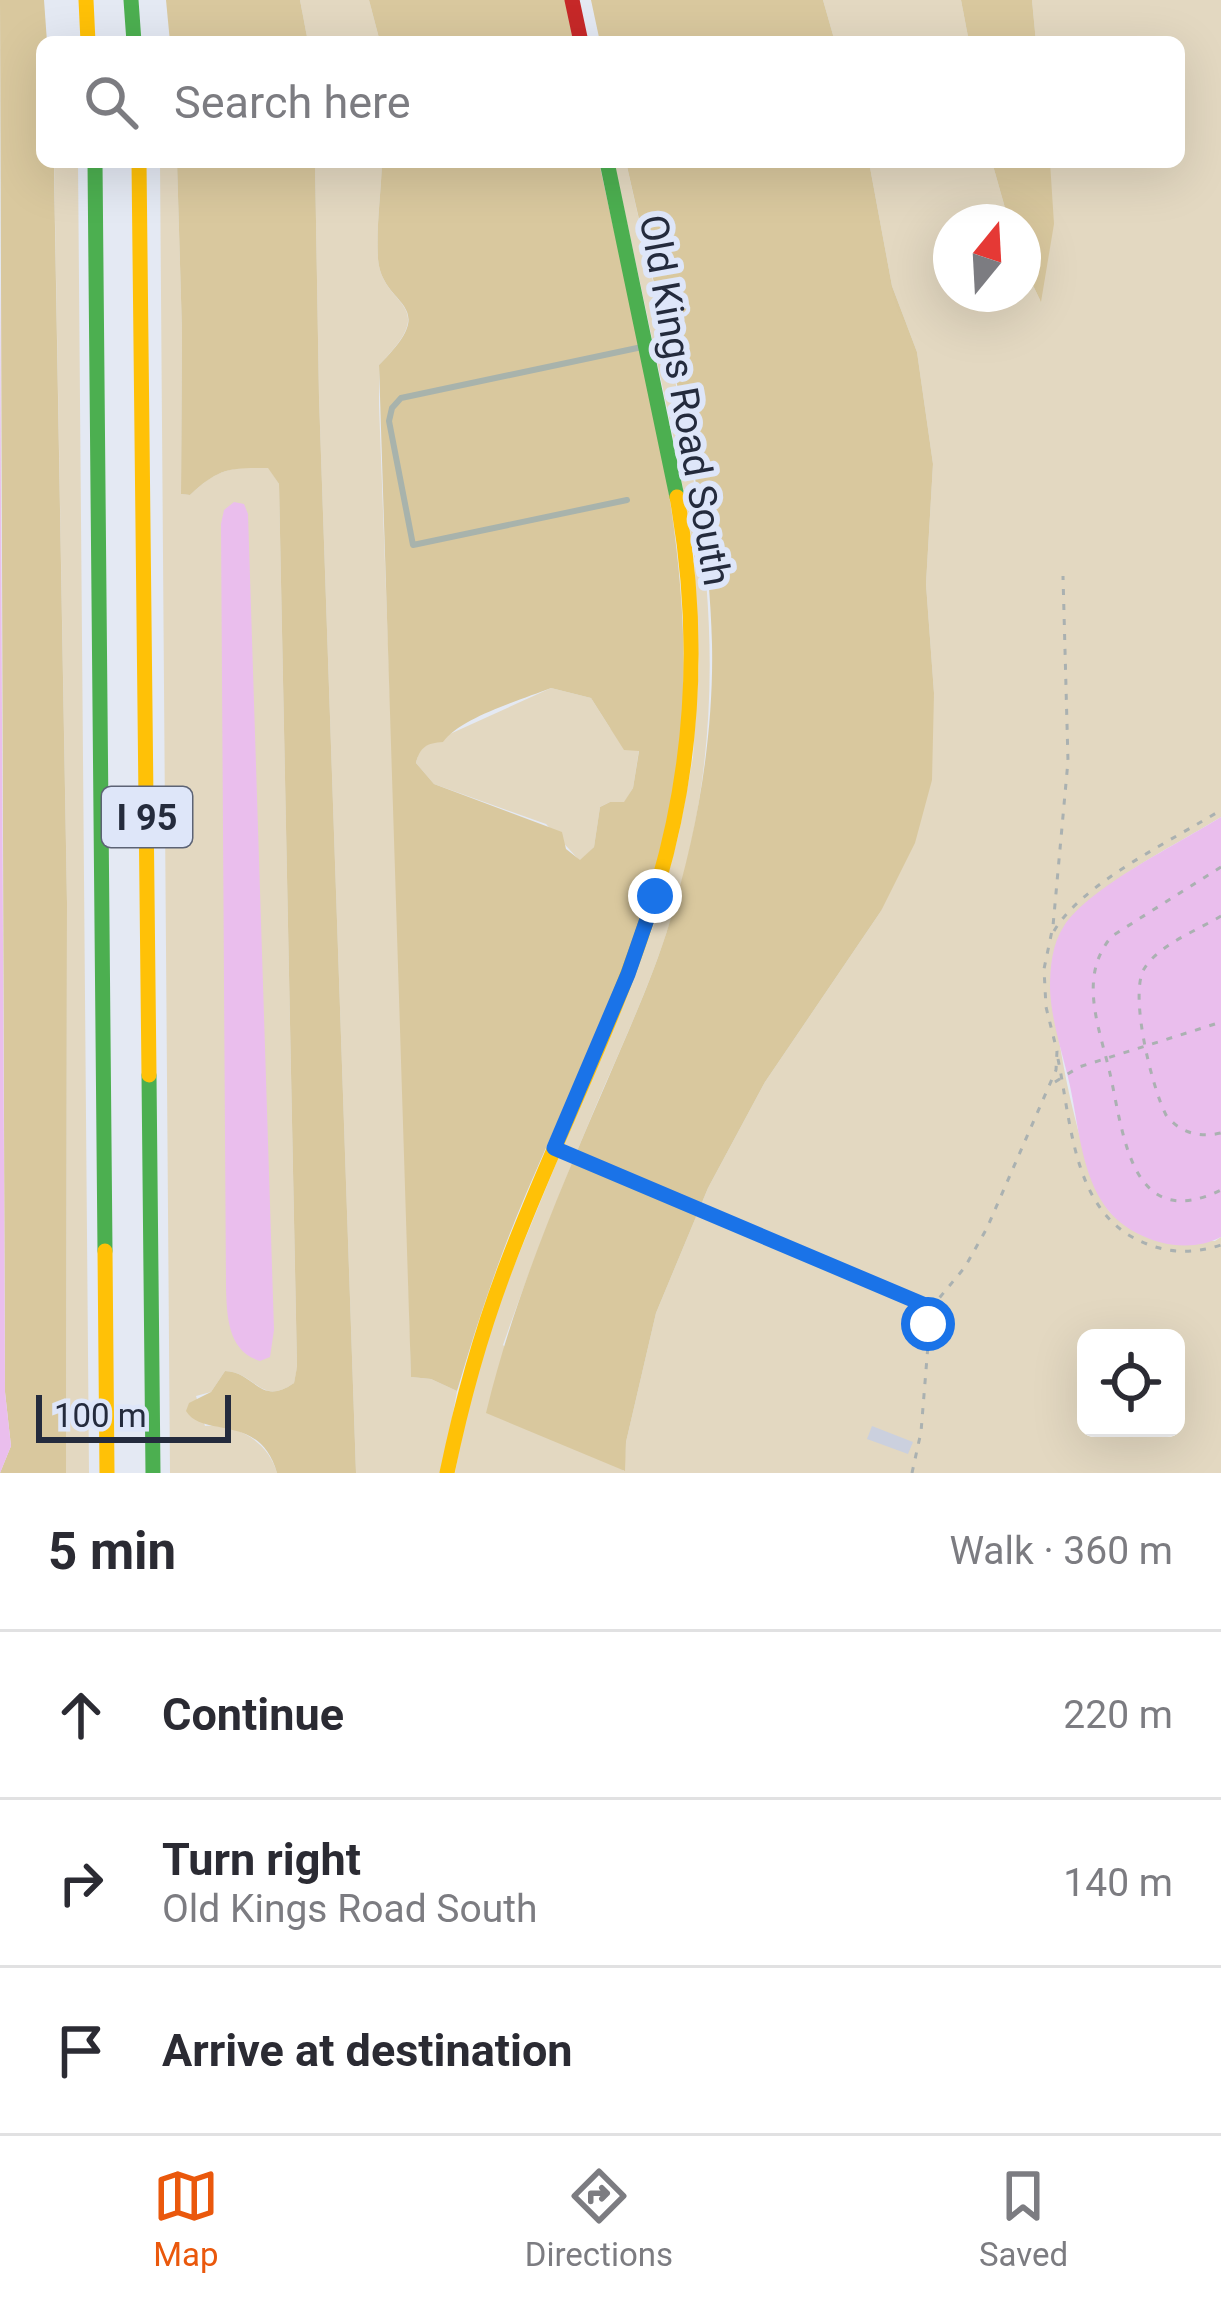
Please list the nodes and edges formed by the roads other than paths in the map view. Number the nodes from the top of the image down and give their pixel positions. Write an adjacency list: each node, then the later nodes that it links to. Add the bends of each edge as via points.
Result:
1 (86, 0): 4 (main road)
2 (131, 0): 5 (main road)
3 (572, 0): 6 (main road)
4 (88, 36)
5 (134, 36)
6 (580, 36)
7 (95, 168): 12 (main road, I 95)
8 (139, 168): 13 (main road, I 95)
9 (608, 168): 10 (main road, Old Kings Road South)
10 (646, 346): 11 (lane, via 401,398 389,422 413,544); 14 (main road, Old Kings Road South, via 685,542 691,620 673,823 651,910 479,1337)
11 (627, 500)
12 (107, 1473)
13 (153, 1473)
14 (447, 1473)

